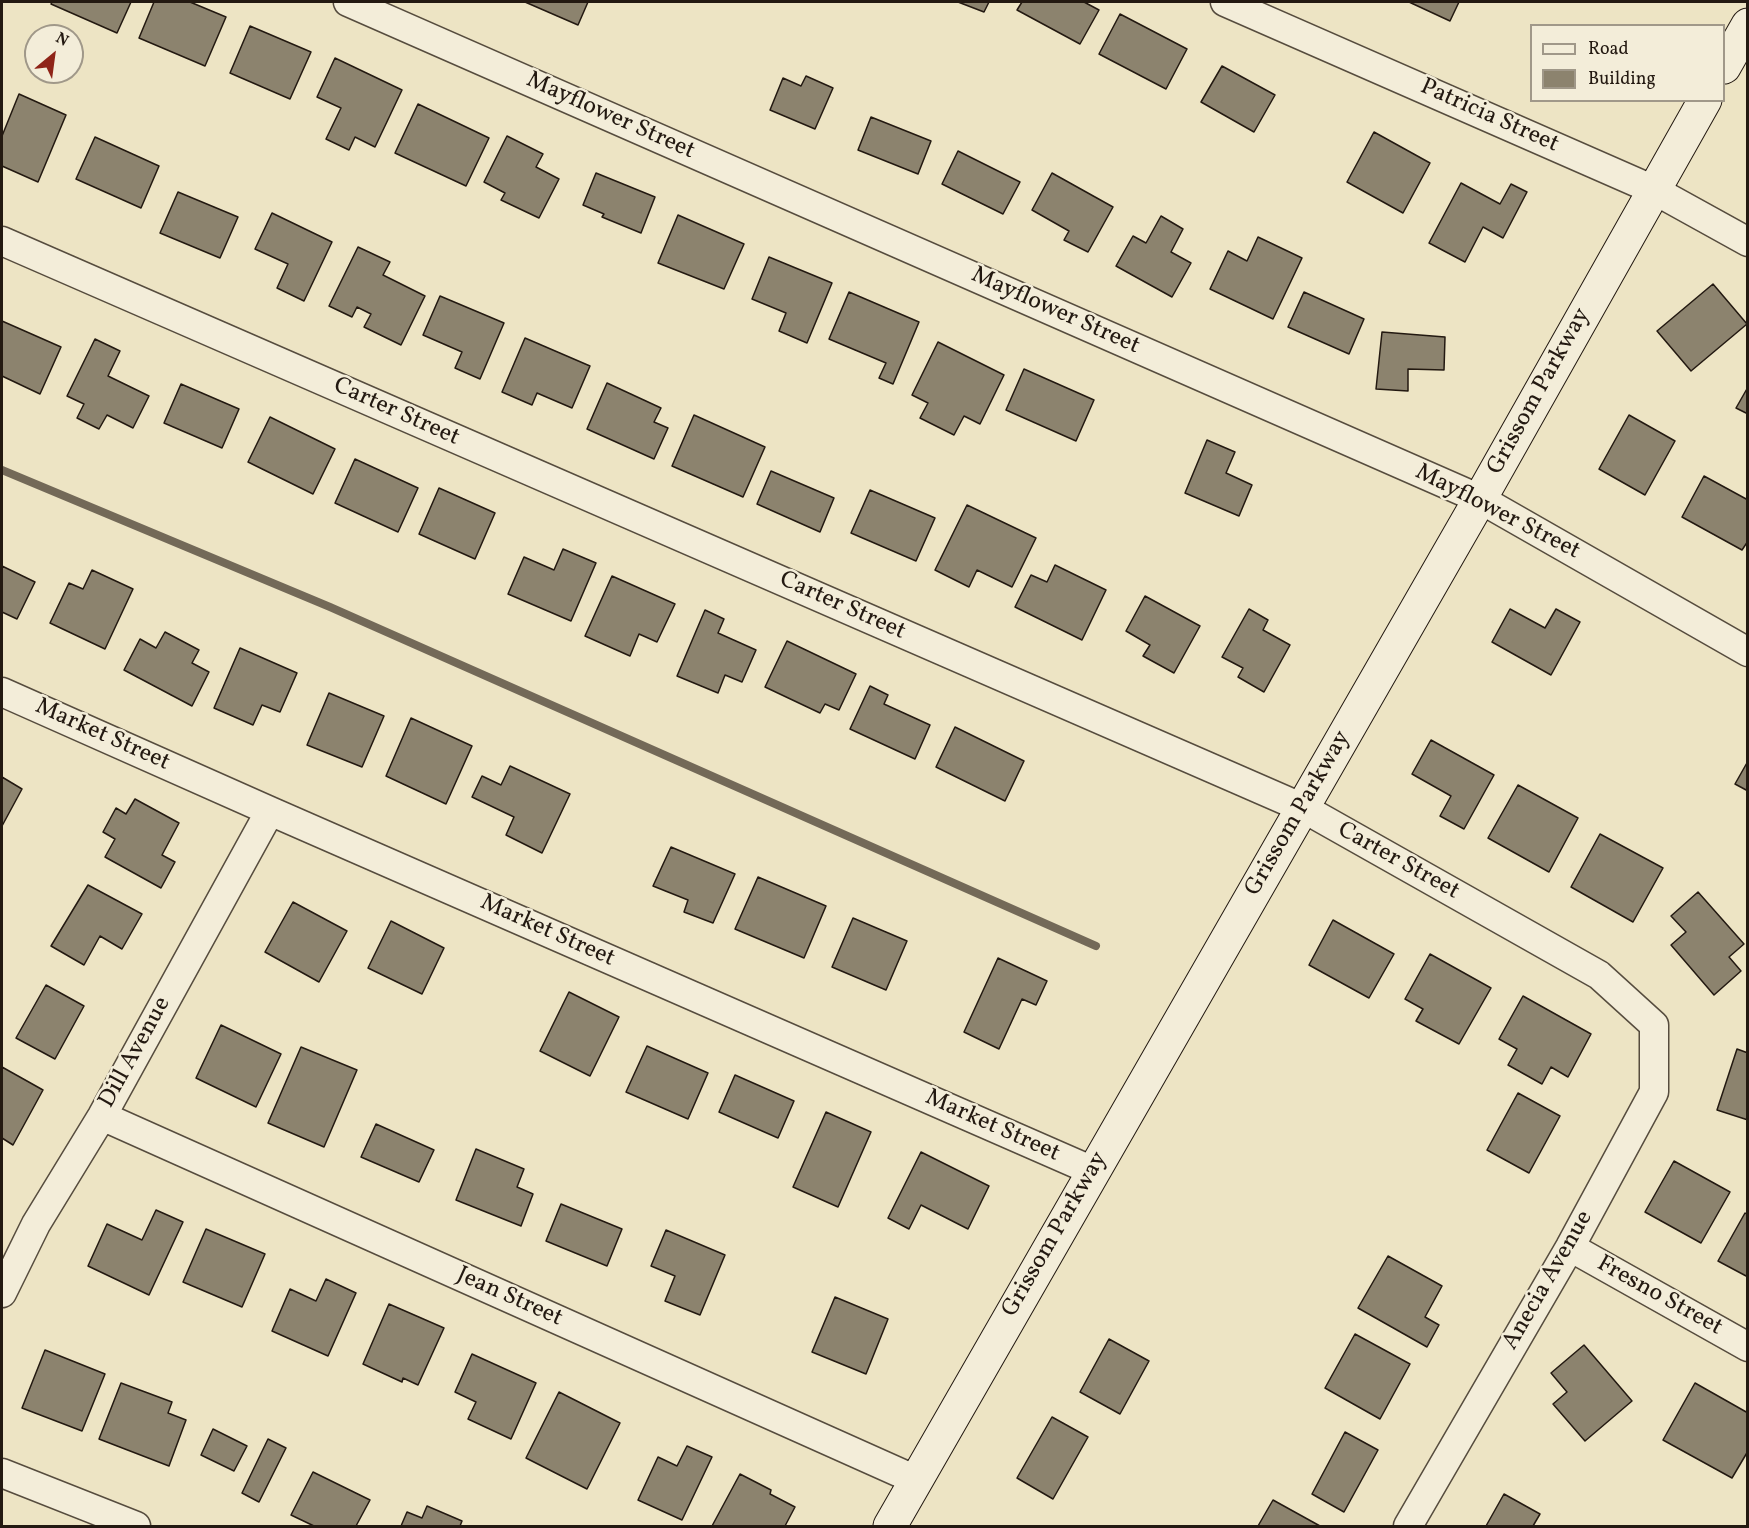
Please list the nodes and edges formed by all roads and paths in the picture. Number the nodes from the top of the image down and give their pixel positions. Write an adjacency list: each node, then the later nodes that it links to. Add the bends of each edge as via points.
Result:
1 (348, 2): 9 (street, Mayflower Street)
2 (1225, 2): 6 (street, Patricia Street)
3 (1748, 25): 4 (main road)
4 (1725, 65)
5 (1704, 102): 6 (main road, Grissom Parkway)
6 (1654, 190): 8 (street, Patricia Street); 9 (main road, Grissom Parkway)
7 (2, 241): 12 (street, Carter Street)
8 (1748, 242)
9 (1479, 499): 10 (street, Mayflower Street); 12 (main road, Grissom Parkway)
10 (1748, 652)
11 (2, 692): 13 (street, Market Street)
12 (1303, 808): 14 (street, Carter Street, via 1599,975); 16 (main road, Grissom Parkway)
13 (270, 811): 15 (street, Dill Avenue); 16 (street, Market Street)
14 (1654, 1024): 17 (street, Anecia Avenue, via 1654,1092)
15 (102, 1116): 18 (street, Dill Avenue, via 36,1224); 21 (street, Jean Street)
16 (1093, 1171): 21 (main road, Grissom Parkway)
17 (1570, 1247): 19 (street, Fresno Street); 24 (street, Anecia Avenue)
18 (2, 1293)
19 (1748, 1347)
20 (2, 1473): 22 (street)
21 (916, 1480): 23 (main road, Grissom Parkway)
22 (136, 1527)
23 (890, 1527)
24 (1408, 1527)

